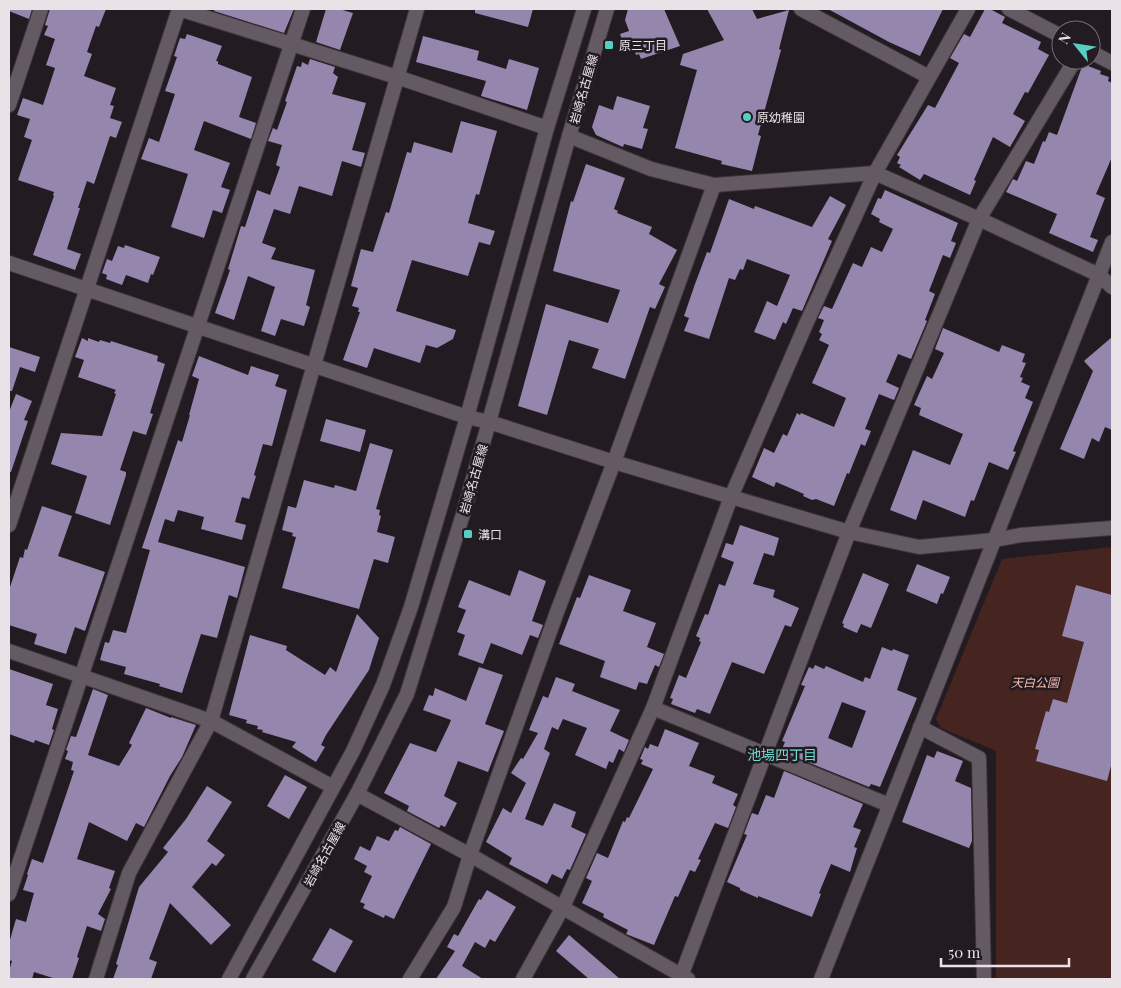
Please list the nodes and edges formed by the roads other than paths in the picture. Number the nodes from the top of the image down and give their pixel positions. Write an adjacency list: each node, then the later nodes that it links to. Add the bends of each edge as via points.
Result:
1 (42, 9): 15 (street)
2 (179, 9): 11 (street); 25 (street)
3 (303, 9): 11 (street)
4 (417, 9): 14 (street)
5 (584, 9): 16 (street, 岩崎名古屋線)
6 (607, 9): 17 (street, 岩崎名古屋線)
7 (801, 9): 13 (street)
8 (968, 9): 13 (street)
9 (1009, 9): 10 (street)
10 (1051, 31)
11 (292, 44): 14 (street); 26 (street)
12 (1069, 70): 20 (street)
13 (929, 77): 18 (street)
14 (397, 78): 16 (street); 27 (street)
15 (9, 105)
16 (547, 128): 28 (street, 岩崎名古屋線)
17 (569, 136): 19 (street, via 651,169); 29 (street, 岩崎名古屋線)
18 (875, 173): 19 (street); 20 (street); 31 (street)
19 (714, 185): 30 (street)
20 (979, 219): 23 (street); 34 (street)
21 (1112, 242): 23 (street)
22 (9, 263): 25 (street)
23 (1099, 274): 24 (street); 35 (street)
24 (1112, 287)
25 (86, 289): 26 (street); 32 (street)
26 (197, 326): 27 (street); 37 (street)
27 (313, 366): 28 (street); 39 (street)
28 (467, 417): 29 (street); 42 (street, 岩崎名古屋線, via 405,624 376,702)
29 (489, 422): 30 (street); 43 (street, 岩崎名古屋線, via 407,694)
30 (614, 462): 31 (street); 45 (street)
31 (731, 497): 34 (street); 38 (street)
32 (9, 525)
33 (1112, 528): 35 (street)
34 (849, 532): 35 (street, via 919,546); 41 (street)
35 (994, 540): 40 (street)
36 (9, 651): 37 (street)
37 (82, 675): 39 (street); 46 (street)
38 (653, 708): 41 (street); 47 (street)
39 (211, 721): 42 (street); 49 (street, via 129,873)
40 (920, 727): 44 (street); 55 (street, via 979,758)
41 (766, 754): 44 (street); 48 (street)
42 (333, 787): 50 (street, 岩崎名古屋線)
43 (357, 794): 45 (street); 51 (street, 岩崎名古屋線)
44 (889, 805): 54 (street)
45 (470, 855): 47 (street); 52 (street, via 454,907)
46 (9, 894)
47 (563, 907): 48 (street); 53 (street)
48 (683, 978)
49 (96, 979)
50 (229, 979)
51 (253, 979)
52 (410, 979)
53 (523, 979)
54 (820, 979)
55 (984, 979)

